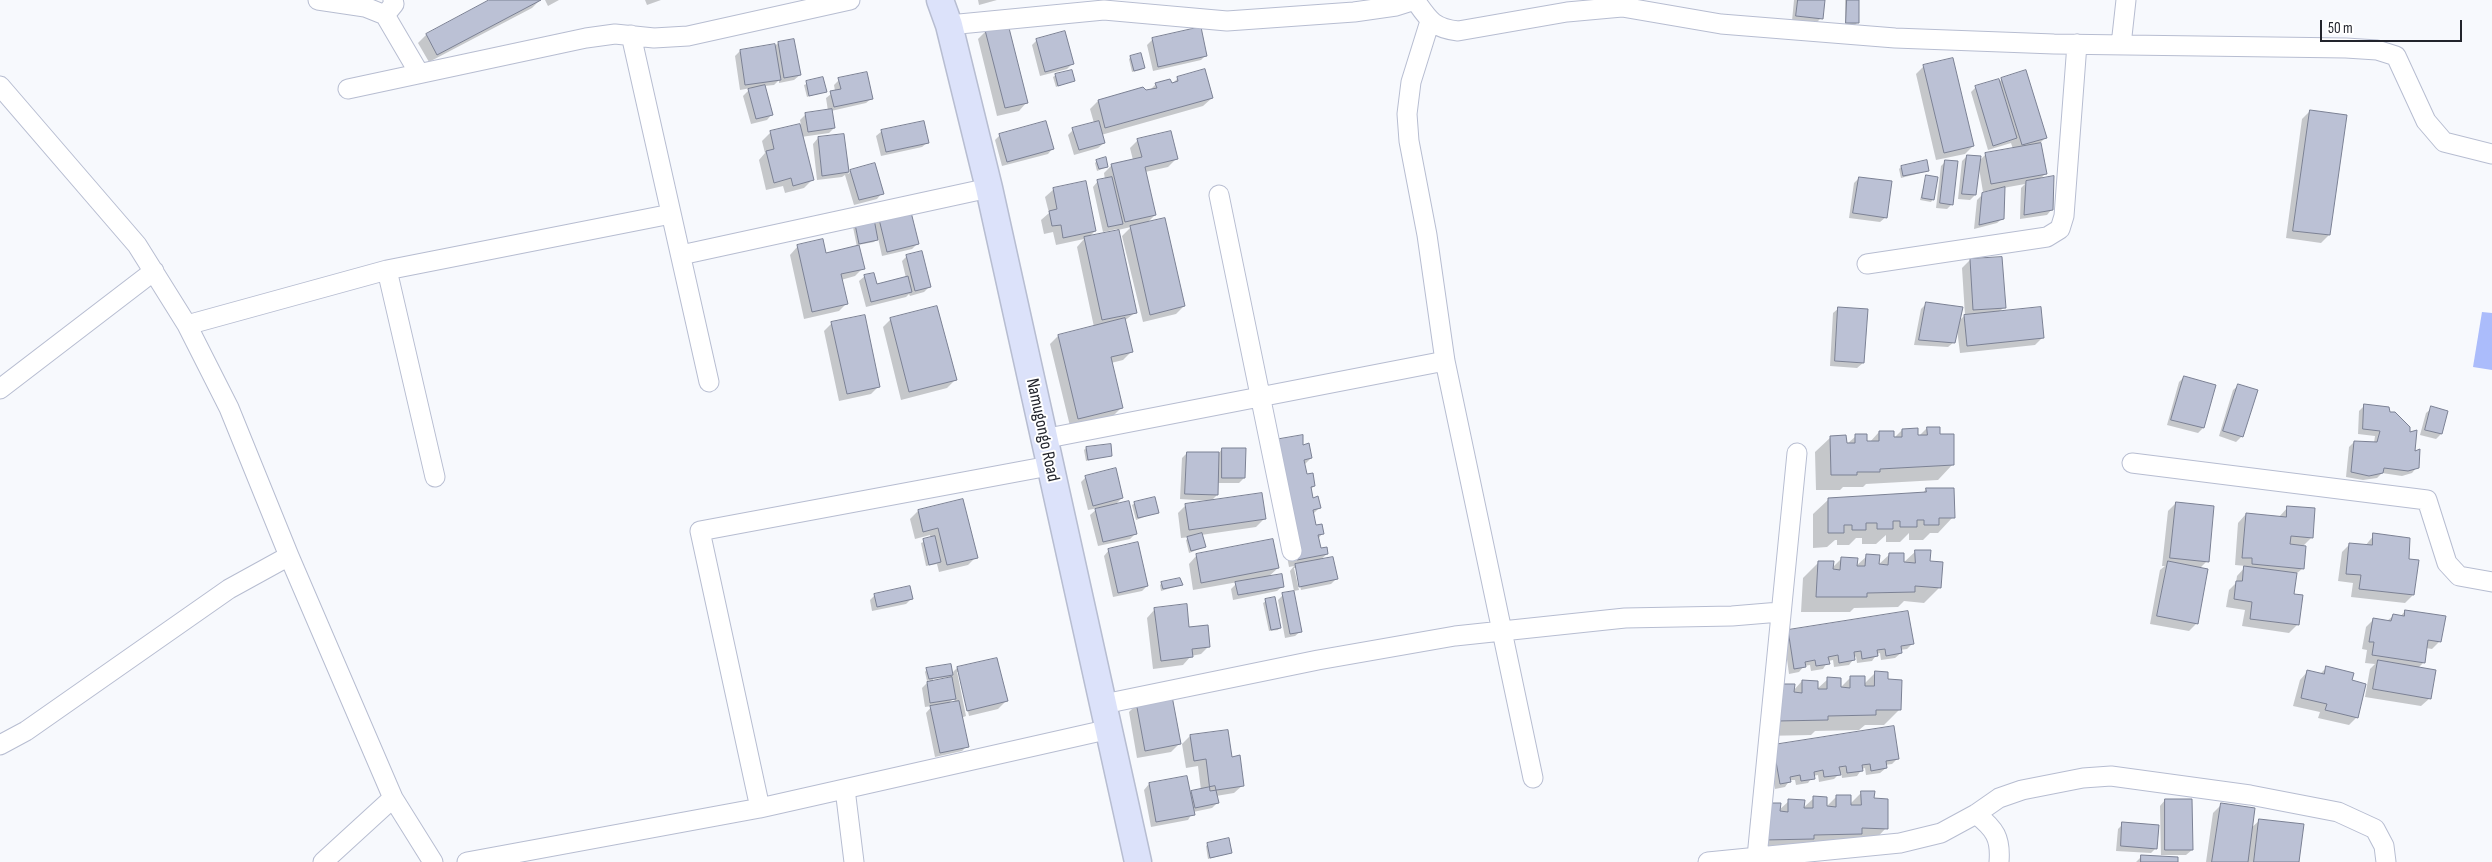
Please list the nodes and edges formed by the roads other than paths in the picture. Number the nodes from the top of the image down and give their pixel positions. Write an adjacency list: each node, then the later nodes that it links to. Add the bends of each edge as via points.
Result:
1 (318, 0): 7 (street)
2 (850, 0): 10 (street, via 688,36 654,38)
3 (940, 0): 9 (main road, Namugongo Road)
4 (1415, 0): 6 (street, via 1354,12 1227,21); 8 (street)
5 (2126, 0): 12 (street)
6 (1103, 5): 9 (street)
7 (389, 8): 13 (street)
8 (1430, 21): 11 (street, via 1442,29 1458,31 1568,12 1622,7 1721,24 1895,38); 25 (street, via 1411,82 1406,114)
9 (949, 25): 17 (main road, Namugongo Road)
10 (631, 35): 13 (street, via 586,38); 19 (street)
11 (2077, 44): 12 (street); 21 (street, via 2064,216 2060,229 2047,237)
12 (2121, 45): 16 (street, via 2378,50 2396,56 2426,122 2444,142)
13 (419, 73): 15 (street)
14 (0, 86): 23 (street, via 137,245)
15 (348, 89)
16 (2492, 154)
17 (989, 188): 20 (street); 29 (main road, Namugongo Road)
18 (1219, 195): 28 (street)
19 (671, 214): 20 (street); 22 (street)
20 (681, 255): 26 (street)
21 (1867, 264)
22 (387, 270): 24 (street); 33 (street)
23 (154, 271): 24 (street); 27 (street)
24 (187, 324): 35 (street, via 229,408)
25 (1445, 361): 28 (street); 38 (street)
26 (709, 382)
27 (0, 389)
28 (1260, 397): 29 (street); 34 (street)
29 (1043, 439): 32 (main road, Namugongo Road)
30 (1797, 453): 37 (street)
31 (2132, 462): 36 (street, via 2427,500 2447,563 2459,576)
32 (1049, 466): 39 (main road, Namugongo Road); 45 (street, via 700,531)
33 (435, 477)
34 (1292, 551)
35 (289, 556): 41 (street, via 229,589); 44 (street)
36 (2492, 582)
37 (1780, 612): 38 (street, via 1625,618); 47 (street)
38 (1503, 631): 39 (street, via 1377,649); 42 (street)
39 (1104, 704): 40 (main road, Namugongo Road)
40 (1110, 729): 43 (street); 52 (main road, Namugongo Road)
41 (0, 745)
42 (1533, 778)
43 (845, 789): 45 (street); 51 (street)
44 (393, 798): 48 (street); 49 (street)
45 (760, 808): 50 (street)
46 (1976, 814): 47 (street, via 1941,833 1900,843); 54 (street, via 1992,827 2000,847); 55 (street, via 1999,798 2022,790 2111,776 2250,795 2338,812 2375,829 2384,846)
47 (1757, 857): 53 (street)
48 (322, 862)
49 (433, 862)
50 (467, 862)
51 (854, 862)
52 (1138, 862)
53 (1708, 862)
54 (1999, 862)
55 (2386, 862)

